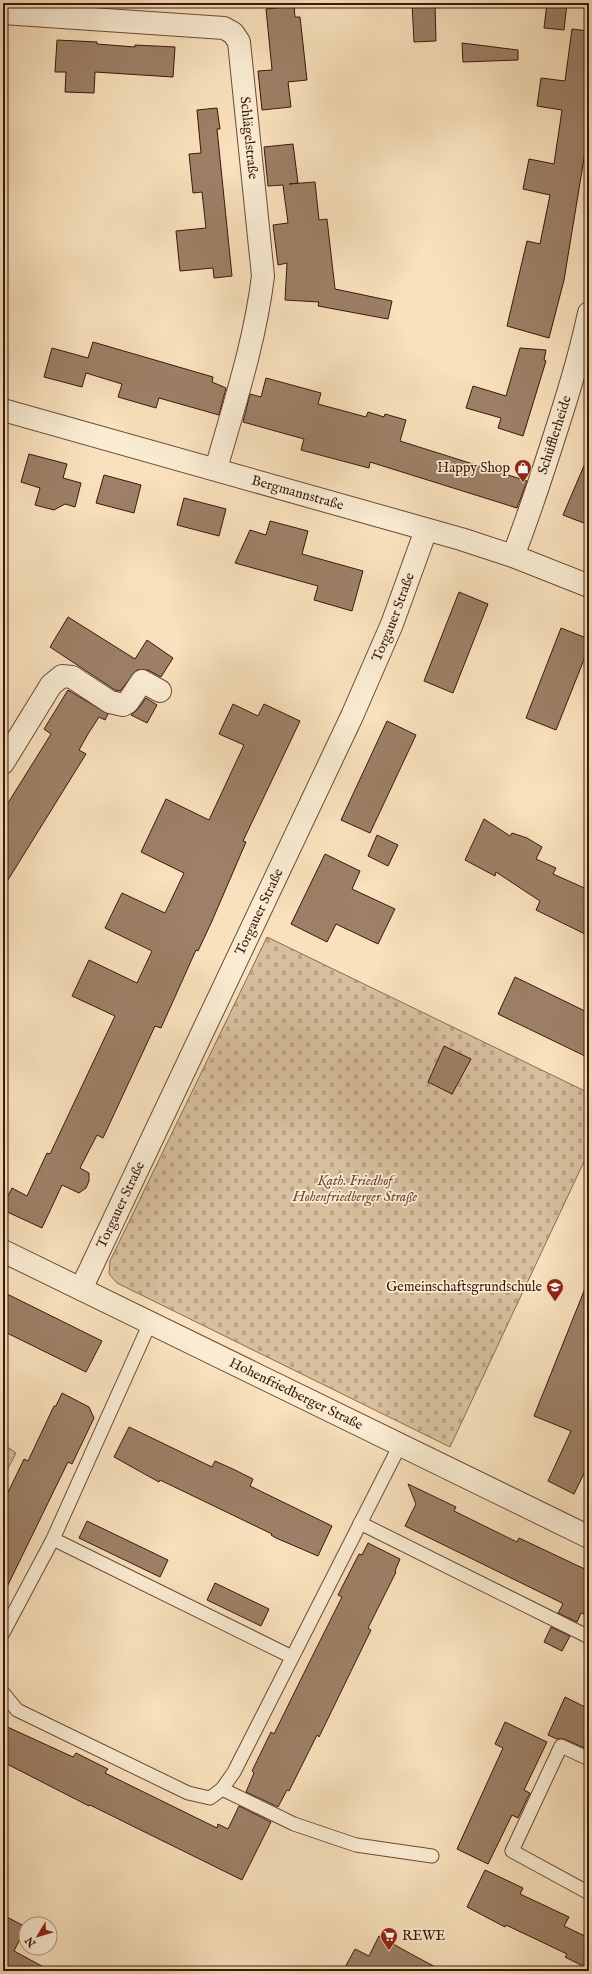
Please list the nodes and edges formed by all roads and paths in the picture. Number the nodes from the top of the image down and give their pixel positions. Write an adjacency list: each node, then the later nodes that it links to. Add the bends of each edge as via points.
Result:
1 (3, 14): 5 (street, Schlägelstraße, via 224,28 233,33 239,42 263,276 260,305 252,338)
2 (589, 313): 3 (street, Schüfflerheide)
3 (585, 352): 7 (street, Schüfflerheide, via 530,514)
4 (3, 410): 5 (street, Bergmannstraße)
5 (216, 469): 6 (street, Bergmannstraße)
6 (426, 530): 7 (street, Bergmannstraße); 12 (street, Torgauer Straße, via 392,624 352,716)
7 (513, 556): 8 (street, Bergmannstraße)
8 (589, 586)
9 (160, 691): 10 (street, via 142,681 128,702 123,705 110,702 72,677 62,676 51,685)
10 (3, 763)
11 (3, 1252): 12 (street, Hohenfriedberger Straße)
12 (81, 1289): 13 (street, Hohenfriedberger Straße)
13 (150, 1323): 14 (street, Hohenfriedberger Straße); 17 (lane)
14 (400, 1445): 15 (lane); 16 (street, Hohenfriedberger Straße)
15 (360, 1523): 19 (lane); 20 (lane)
16 (589, 1537)
17 (53, 1539): 18 (lane); 20 (lane)
18 (3, 1633)
19 (589, 1637)
20 (292, 1657): 23 (lane, via 234,1772)
21 (3, 1693): 23 (lane, via 18,1710 188,1794 210,1798)
22 (589, 1759): 25 (lane, via 561,1746 512,1851)
23 (222, 1789): 24 (lane, via 294,1824 356,1845)
24 (432, 1856)
25 (589, 1893)

